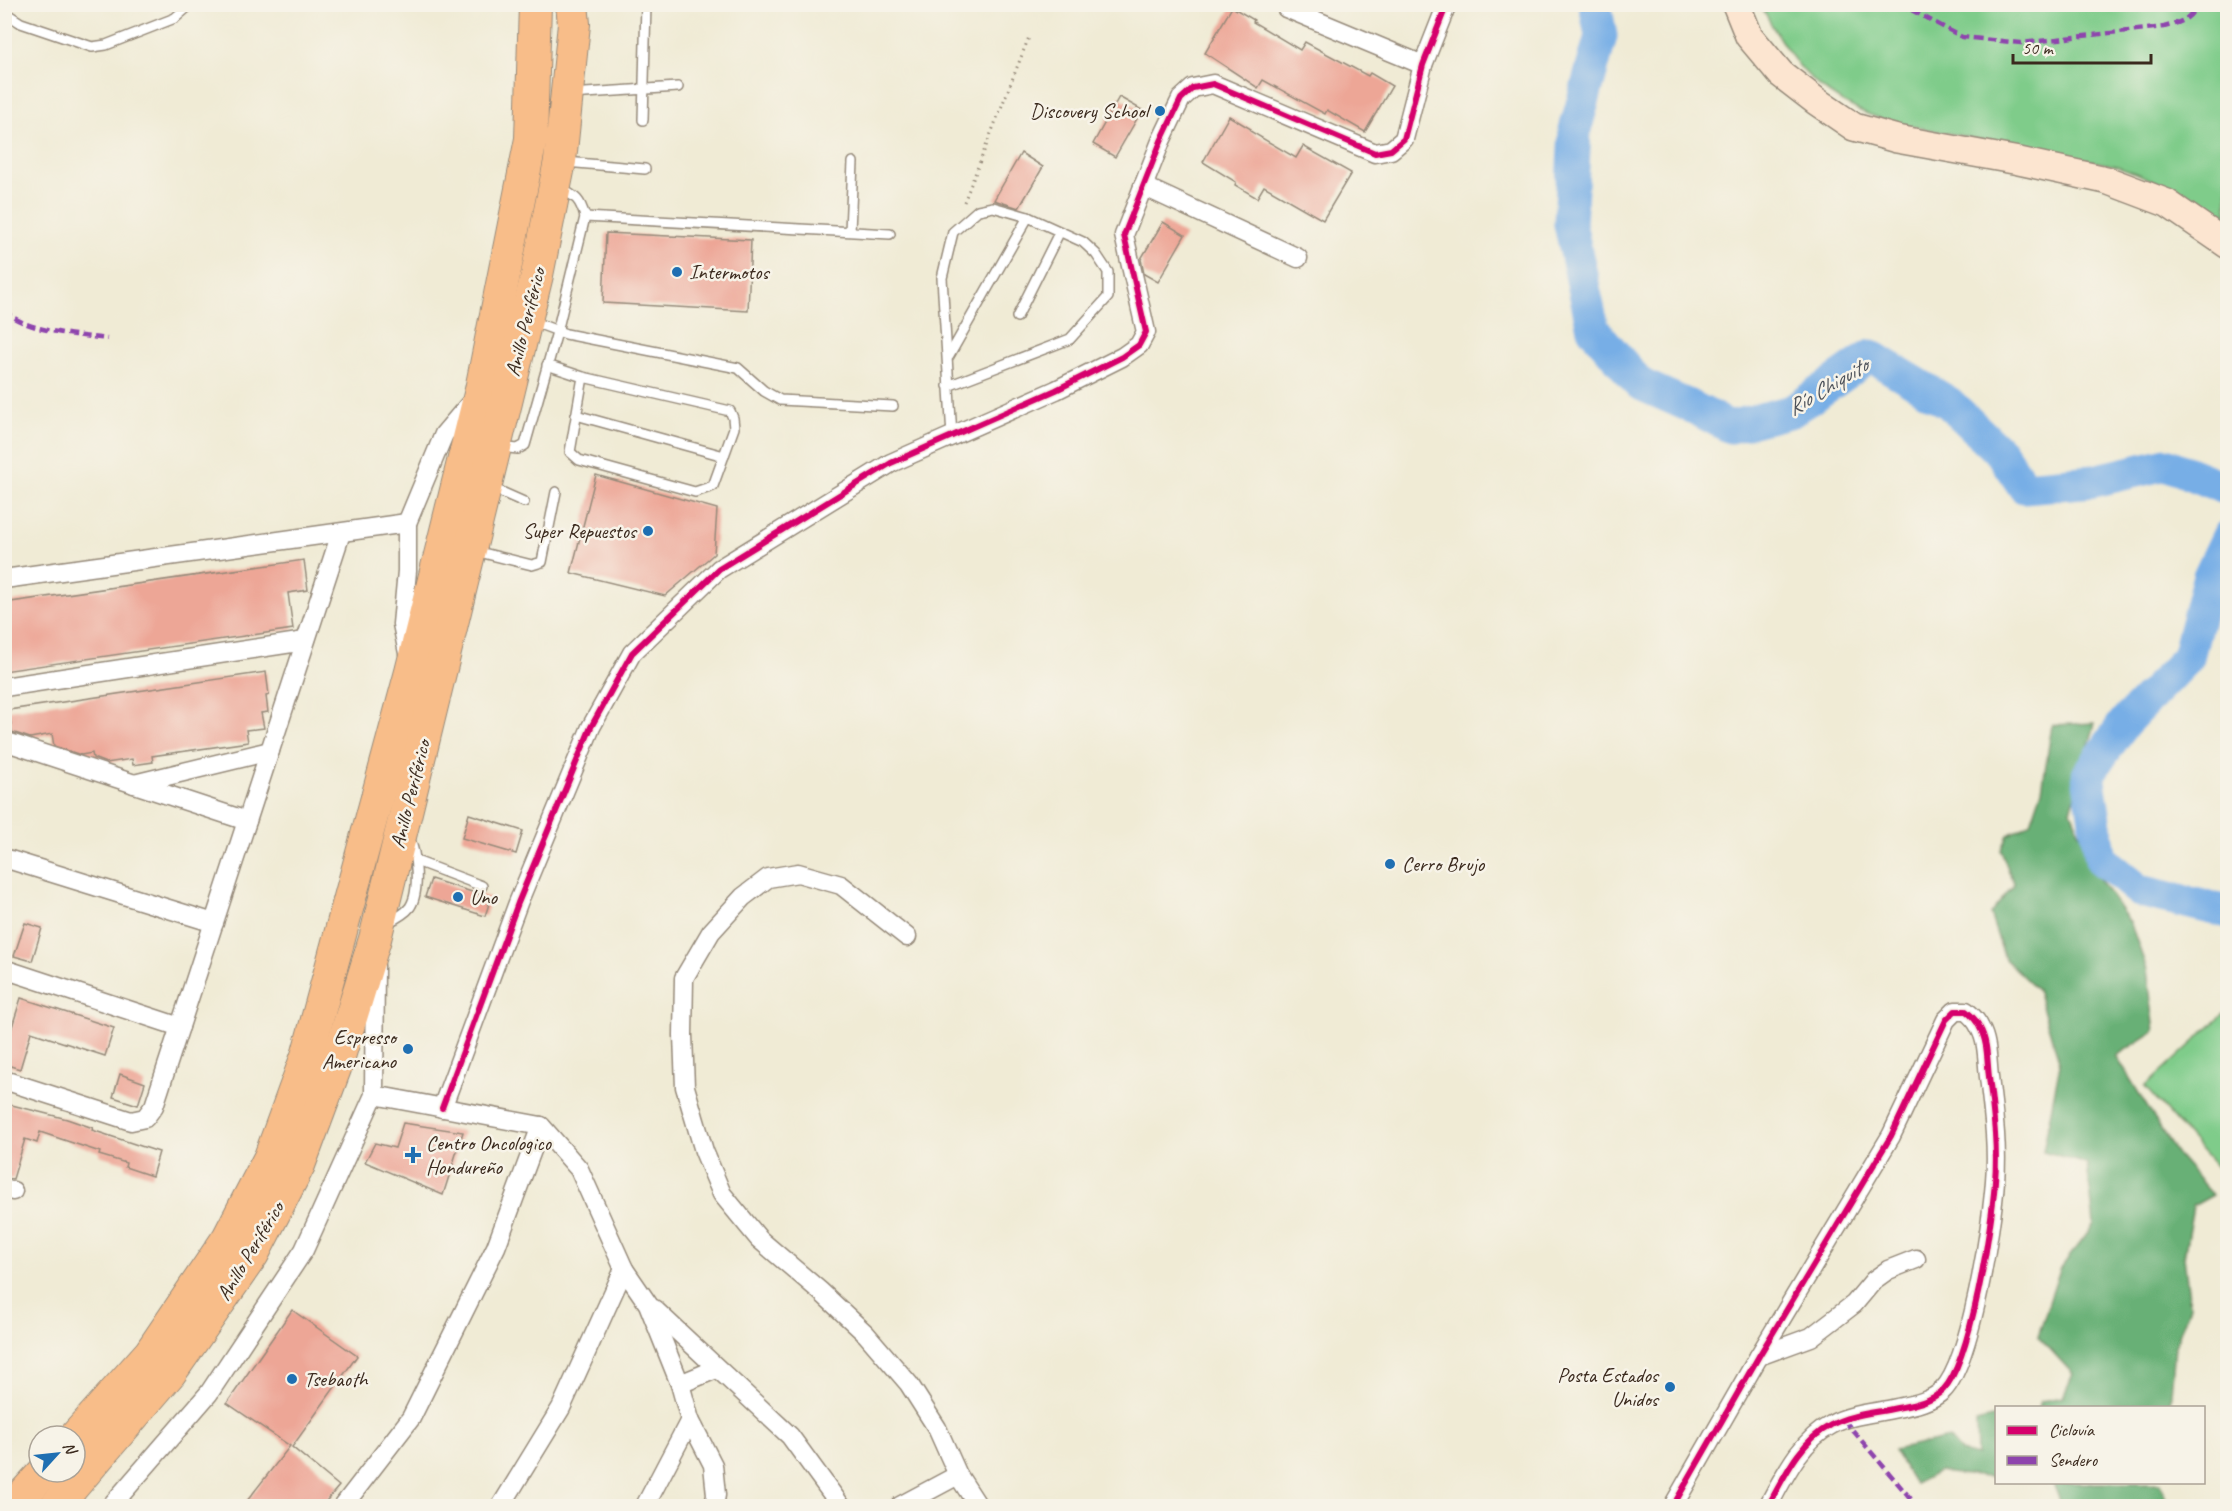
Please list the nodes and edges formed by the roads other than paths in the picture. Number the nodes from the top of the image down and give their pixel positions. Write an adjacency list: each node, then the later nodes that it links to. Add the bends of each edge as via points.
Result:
1 (191, 4): 8 (lane, via 175,18 92,47 21,23)
2 (535, 4): 32 (highway, Anillo Periférico, via 531,139)
3 (572, 4): 12 (highway, Anillo Periférico)
4 (646, 4): 11 (lane)
5 (1288, 4): 9 (street, via 1286,8)
6 (1447, 4): 9 (street)
7 (1736, 4): 23 (main road, via 1749,36 1781,74 1854,127 2106,180 2167,203)
8 (4, 12)
9 (1423, 65): 17 (street, via 1404,139 1391,150 1375,153 1213,84 1193,88 1181,99)
10 (678, 87): 11 (lane)
11 (645, 89): 12 (lane); 13 (lane)
12 (568, 94): 16 (highway, Anillo Periférico)
13 (643, 120)
14 (853, 162): 20 (lane)
15 (645, 169): 16 (lane)
16 (558, 173): 18 (lane, via 581,202); 26 (highway, Anillo Periférico)
17 (1143, 186): 24 (street); 35 (street, via 1124,235 1146,332 1139,345 1056,390)
18 (585, 217): 20 (lane); 27 (lane)
19 (1028, 217): 21 (lane); 28 (lane); 28 (lane, via 993,207 978,210 953,232 942,278)
20 (850, 231): 22 (lane)
21 (1059, 233): 25 (lane); 31 (lane, via 1083,242 1096,254 1108,272 1108,297 1070,339)
22 (891, 234)
23 (2228, 245)
24 (1298, 258)
25 (1017, 317)
26 (526, 319): 27 (lane); 36 (highway, Anillo Periférico)
27 (557, 332): 29 (lane); 33 (lane, via 738,368 780,400)
28 (948, 356): 31 (lane)
29 (547, 365): 30 (lane); 36 (lane, via 525,446)
30 (583, 377): 34 (lane); 37 (lane, via 730,411 734,428)
31 (948, 386): 35 (lane)
32 (481, 390): 41 (street, via 444,434); 46 (highway, Anillo Periférico)
33 (893, 406)
34 (576, 415): 37 (lane); 37 (lane, via 570,452 579,460 695,492 713,486)
35 (952, 437): 63 (street, via 891,463 718,569 632,653 587,738 518,903)
36 (494, 446): 38 (highway, Anillo Periférico)
37 (724, 456)
38 (485, 485): 40 (lane); 43 (highway, Anillo Periférico)
39 (556, 492): 43 (lane, via 542,562 532,565)
40 (524, 502)
41 (407, 523): 42 (street); 46 (street, via 402,624)
42 (340, 533): 44 (street); 45 (street)
43 (469, 549): 52 (highway, Anillo Periférico)
44 (4, 579)
45 (305, 641): 47 (street); 49 (street)
46 (411, 672): 72 (highway, Anillo Periférico, via 308,1053 270,1157 228,1238 150,1353)
47 (4, 687)
48 (4, 741): 50 (street)
49 (270, 751): 50 (street); 51 (street)
50 (134, 784): 51 (street)
51 (247, 821): 56 (street)
52 (402, 826): 54 (lane); 57 (highway, Anillo Periférico)
53 (4, 858): 56 (street)
54 (416, 861): 55 (lane); 57 (lane, via 413,902)
55 (482, 886)
56 (214, 922): 60 (street)
57 (376, 934): 62 (street); 74 (highway, Anillo Periférico, via 337,1063 299,1165 253,1254 170,1373)
58 (907, 937): 73 (street, via 841,885 798,873 768,878 743,897 711,932 684,978 685,1087 722,1194 759,1239 866,1334 909,1384 937,1428)
59 (4, 969): 60 (street)
60 (180, 1027): 61 (street, via 154,1106 138,1121)
61 (4, 1080)
62 (374, 1095): 63 (street); 75 (street, via 304,1250 209,1393)
63 (442, 1108): 64 (street)
64 (541, 1126): 66 (street, via 579,1169); 76 (street, via 496,1247 411,1418)
65 (1916, 1259): 68 (street, via 1874,1280 1854,1304 1811,1337)
66 (624, 1269): 67 (street); 77 (street, via 561,1408)
67 (648, 1304): 69 (street); 70 (street)
68 (1759, 1356): 83 (street); 84 (street, via 1891,1136 1946,1020 1955,1011 1966,1011 1973,1016 1986,1043 1995,1132 1995,1180 1979,1283 1955,1372 1942,1391 1922,1403 1830,1425 1804,1446)
69 (716, 1369): 70 (street); 80 (street, via 790,1436)
70 (680, 1384): 71 (street)
71 (690, 1420): 78 (street); 79 (street, via 713,1465)
72 (87, 1424)
73 (958, 1475): 81 (street); 82 (street)
74 (56, 1506)
75 (111, 1506)
76 (343, 1506)
77 (501, 1506)
78 (645, 1506)
79 (714, 1506)
80 (841, 1506)
81 (900, 1506)
82 (978, 1506)
83 (1673, 1506)
84 (1768, 1506)

